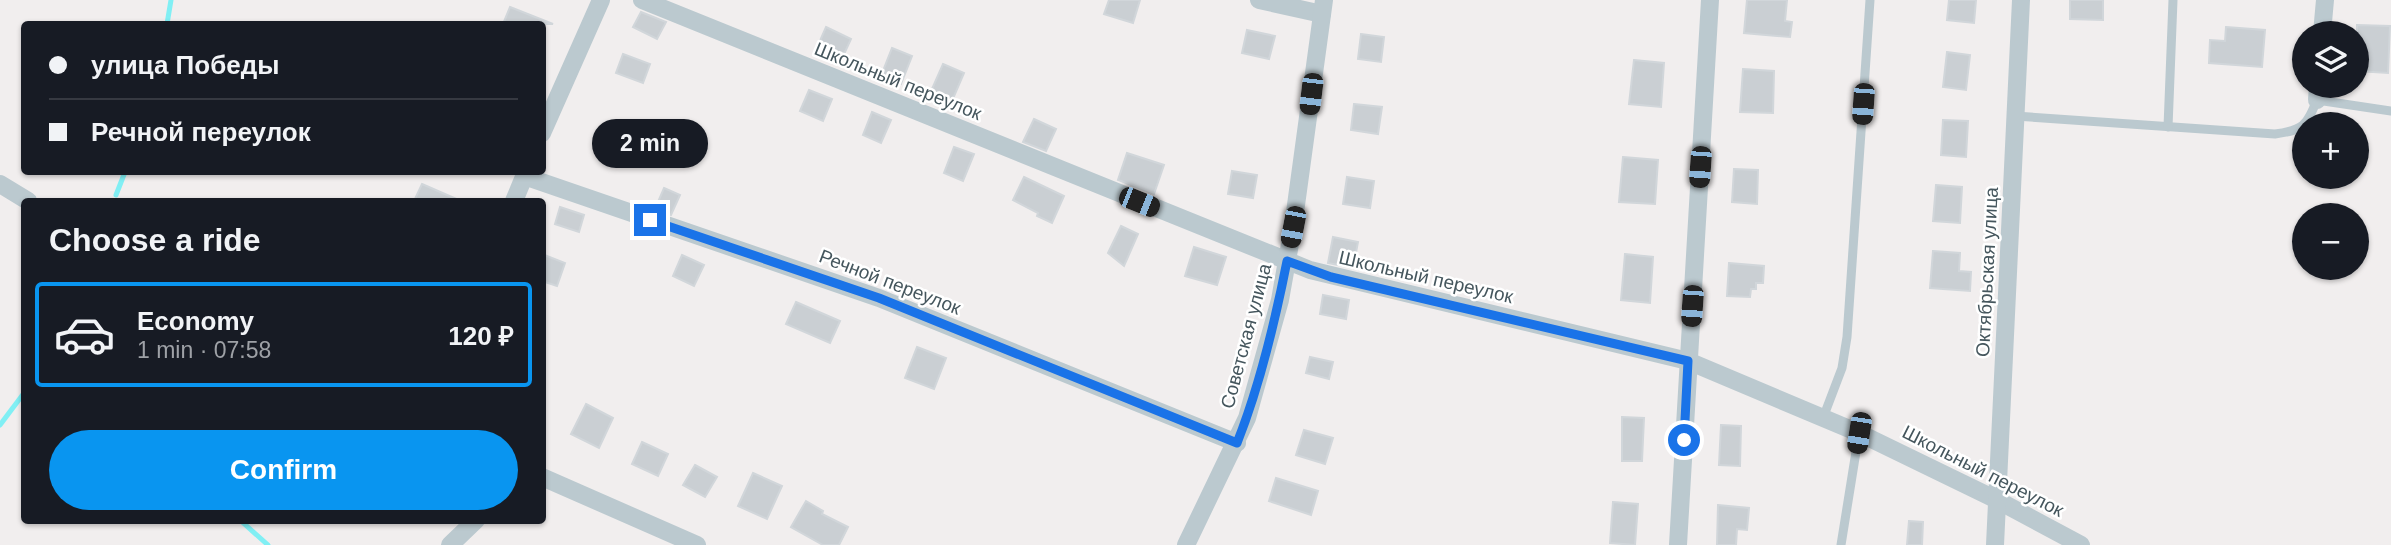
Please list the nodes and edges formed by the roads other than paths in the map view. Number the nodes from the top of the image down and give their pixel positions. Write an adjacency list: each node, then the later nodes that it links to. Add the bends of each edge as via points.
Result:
1 (601, 0): 15 (street)
2 (642, 0): 22 (street, Школьный переулок)
3 (1259, 0): 9 (street)
4 (1710, 0): 23 (street)
5 (1870, 0): 24 (lane, via 1847,337 1842,368)
6 (2021, 0): 14 (street, Октябрьская улица)
7 (2173, 0): 16 (lane)
8 (2325, 0): 10 (street)
9 (1323, 7): 22 (street, Советская улица)
10 (2323, 21)
11 (2315, 98): 16 (lane, via 2308,122 2293,132)
12 (2338, 98): 13 (lane)
13 (2391, 111)
14 (2015, 116): 16 (lane); 28 (street, Октябрьская улица)
15 (546, 124)
16 (2168, 127)
17 (525, 175): 21 (street)
18 (528, 175): 26 (street, Речной переулок, via 879,298)
19 (0, 184): 20 (street)
20 (23, 198)
21 (515, 198)
22 (1287, 261): 23 (street, Школьный переулок, via 1331,277); 26 (street, Советская улица, via 1280,300)
23 (1688, 361): 24 (street, Школьный переулок); 33 (street)
24 (1823, 418): 25 (street, Школьный переулок)
25 (1859, 433): 28 (street, Школьный переулок); 34 (lane)
26 (1237, 443): 32 (street, Советская улица)
27 (546, 479): 31 (street)
28 (1997, 500): 35 (street, Октябрьская улица); 36 (street, Школьный переулок)
29 (472, 524): 30 (street)
30 (450, 545)
31 (698, 545)
32 (1185, 545)
33 (1678, 545)
34 (1841, 545)
35 (1995, 545)
36 (2081, 545)

